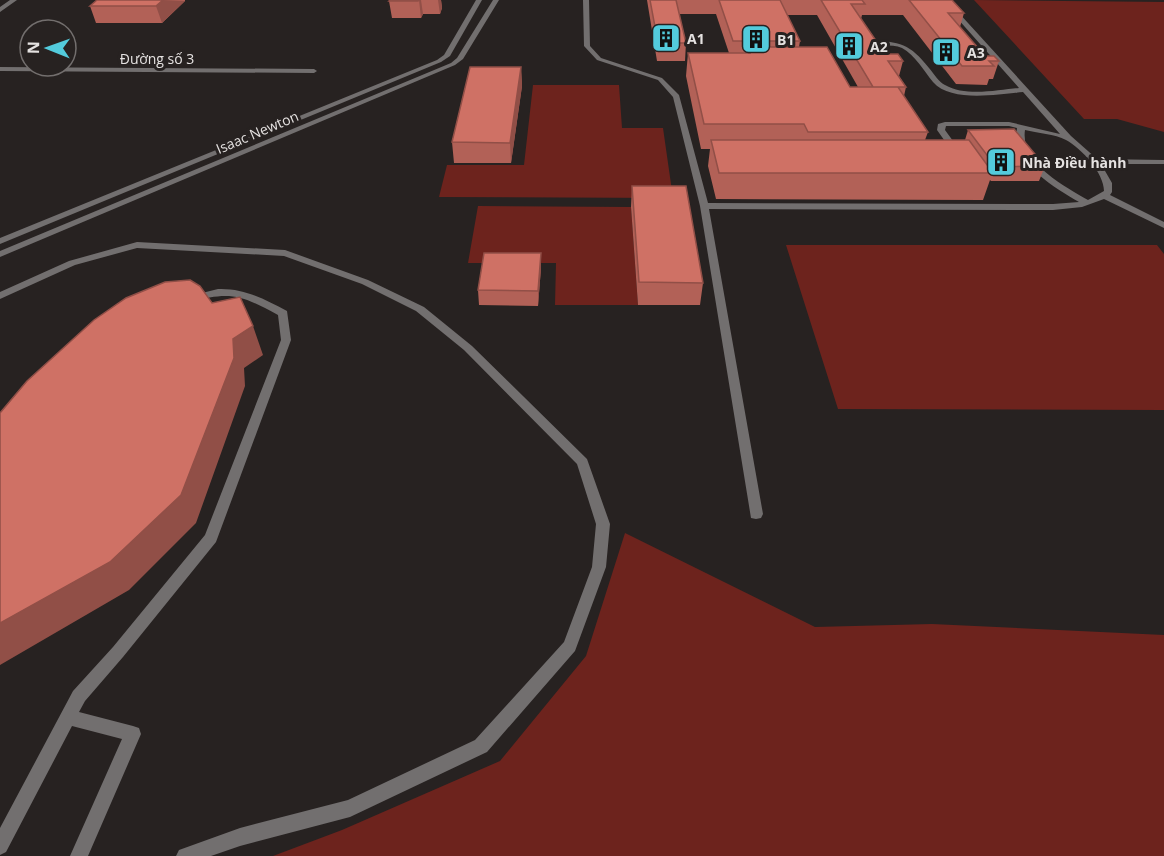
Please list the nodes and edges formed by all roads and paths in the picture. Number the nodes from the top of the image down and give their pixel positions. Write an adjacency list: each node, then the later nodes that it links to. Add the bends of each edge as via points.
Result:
1 (14, 0): 6 (street)
2 (479, 0): 22 (street, Isaac Newton, via 447,56 439,61)
3 (496, 0): 23 (street, Isaac Newton, via 460,59 453,64)
4 (586, 0): 19 (street, via 587,46 599,59 660,79 676,97)
5 (945, 0): 10 (street)
6 (0, 10)
7 (869, 43): 10 (street, via 909,48 946,89)
8 (0, 69): 9 (street, Đường số 3)
9 (314, 71)
10 (1025, 90): 12 (street)
11 (1021, 127): 12 (street); 13 (street, via 995,123 941,126); 18 (street, via 1020,142 1030,158 1065,192)
12 (1068, 138): 14 (street)
13 (961, 159)
14 (1095, 162): 15 (street); 16 (street, via 1108,183)
15 (1164, 162)
16 (1105, 196): 18 (street); 21 (street)
17 (988, 197): 20 (street)
18 (1087, 203): 20 (street)
19 (704, 206): 20 (street); 26 (street)
20 (995, 207)
21 (1164, 225)
22 (0, 241)
23 (0, 254)
24 (0, 296): 30 (street, via 72,263 137,245 285,253 420,309 468,348 583,462 603,524 599,567 570,646 481,746 350,808)
25 (175, 306): 27 (street, via 213,292 243,292 283,313 286,340 211,538 79,696)
26 (756, 514)
27 (67, 717): 28 (street); 29 (street, via 133,734)
28 (0, 846)
29 (79, 856)
30 (185, 856)

